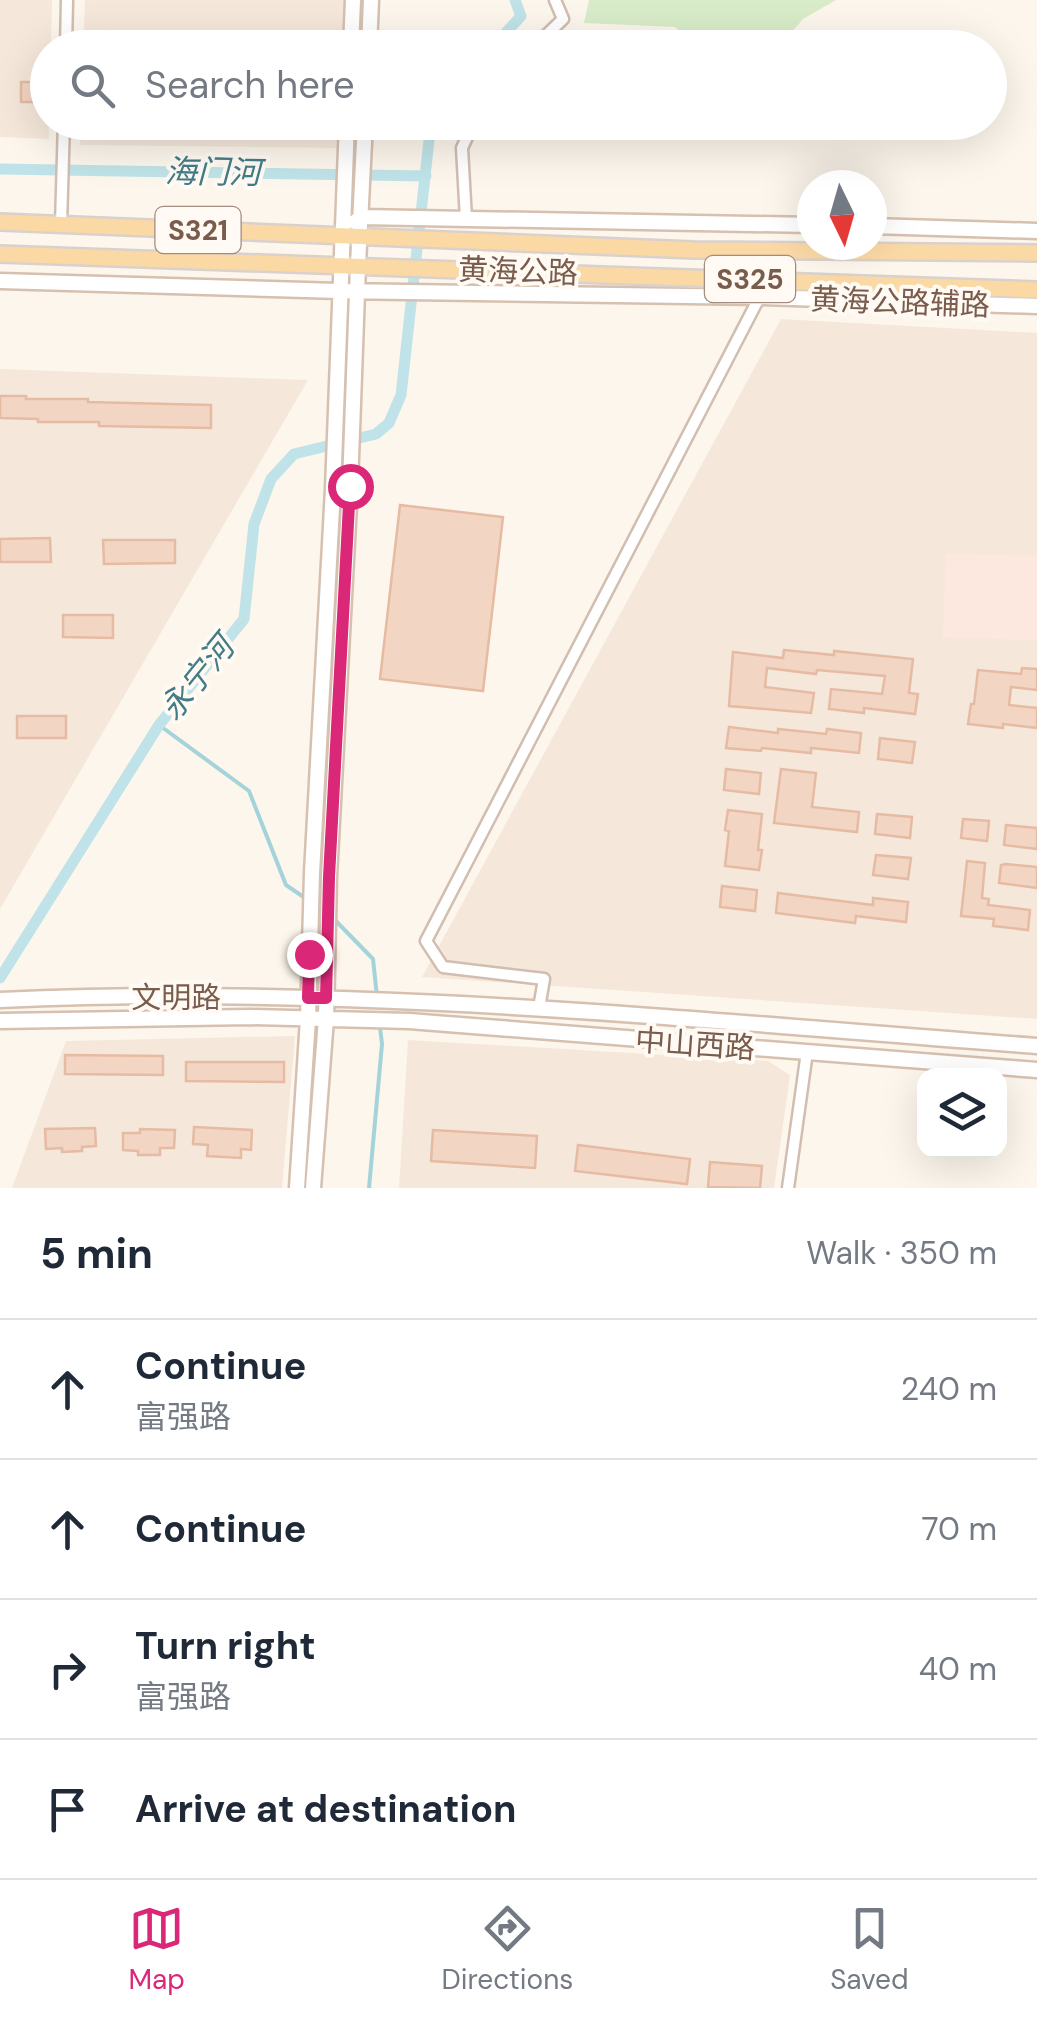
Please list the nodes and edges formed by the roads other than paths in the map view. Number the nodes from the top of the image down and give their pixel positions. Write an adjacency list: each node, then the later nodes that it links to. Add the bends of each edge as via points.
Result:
1 (67, 0): 5 (street)
2 (353, 0): 6 (main road)
3 (371, 0): 7 (main road)
4 (555, 0): 8 (street, via 563,20)
5 (66, 30)
6 (352, 30)
7 (370, 30)
8 (553, 30)
9 (63, 140): 16 (street)
10 (346, 140): 20 (main road)
11 (364, 140): 13 (main road)
12 (466, 140): 14 (street)
13 (361, 217): 14 (main road); 20 (main road); 21 (main road)
14 (466, 219): 17 (main road)
15 (0, 222): 16 (main road, 黄海公路 / S321)
16 (60, 224): 20 (main road, 黄海公路 / S321)
17 (797, 225)
18 (887, 226): 19 (main road)
19 (1037, 230)
20 (341, 236): 21 (main road, 黄海公路 / S321); 25 (main road)
21 (359, 236): 22 (main road, 黄海公路 / S321); 26 (main road)
22 (396, 238): 23 (main road, 黄海公路 / S325, via 694,250)
23 (1037, 252)
24 (0, 254): 25 (main road, 黄海公路 / S321)
25 (340, 264): 26 (main road, 黄海公路 / S321); 31 (main road)
26 (358, 265): 27 (main road, 黄海公路 / S321); 32 (main road)
27 (394, 268): 29 (main road, 黄海公路 / S325)
28 (0, 280): 31 (main road)
29 (768, 280): 30 (main road, 黄海公路 / S325); 33 (street)
30 (1037, 290)
31 (339, 291): 32 (main road); 35 (main road)
32 (356, 292): 33 (main road, 黄海公路辅路); 36 (main road)
33 (760, 297): 34 (main road, 黄海公路辅路); 39 (street, via 426,941 443,967 544,979)
34 (1037, 306)
35 (308, 998): 36 (main road, 文明路); 38 (main road, 文明路); 40 (main road)
36 (326, 998): 37 (main road, 文明路); 41 (main road)
37 (353, 999): 39 (main road, 中山西路)
38 (0, 1000)
39 (539, 1008): 44 (main road, 中山西路)
40 (308, 1019): 41 (main road, 文明路); 43 (main road, 文明路); 47 (main road)
41 (326, 1019): 42 (main road, 文明路); 48 (main road)
42 (352, 1020): 45 (main road, 中山西路)
43 (0, 1021)
44 (1037, 1046)
45 (807, 1052): 46 (main road, 中山西路); 49 (street)
46 (1037, 1070)
47 (297, 1188)
48 (313, 1188)
49 (788, 1188)

